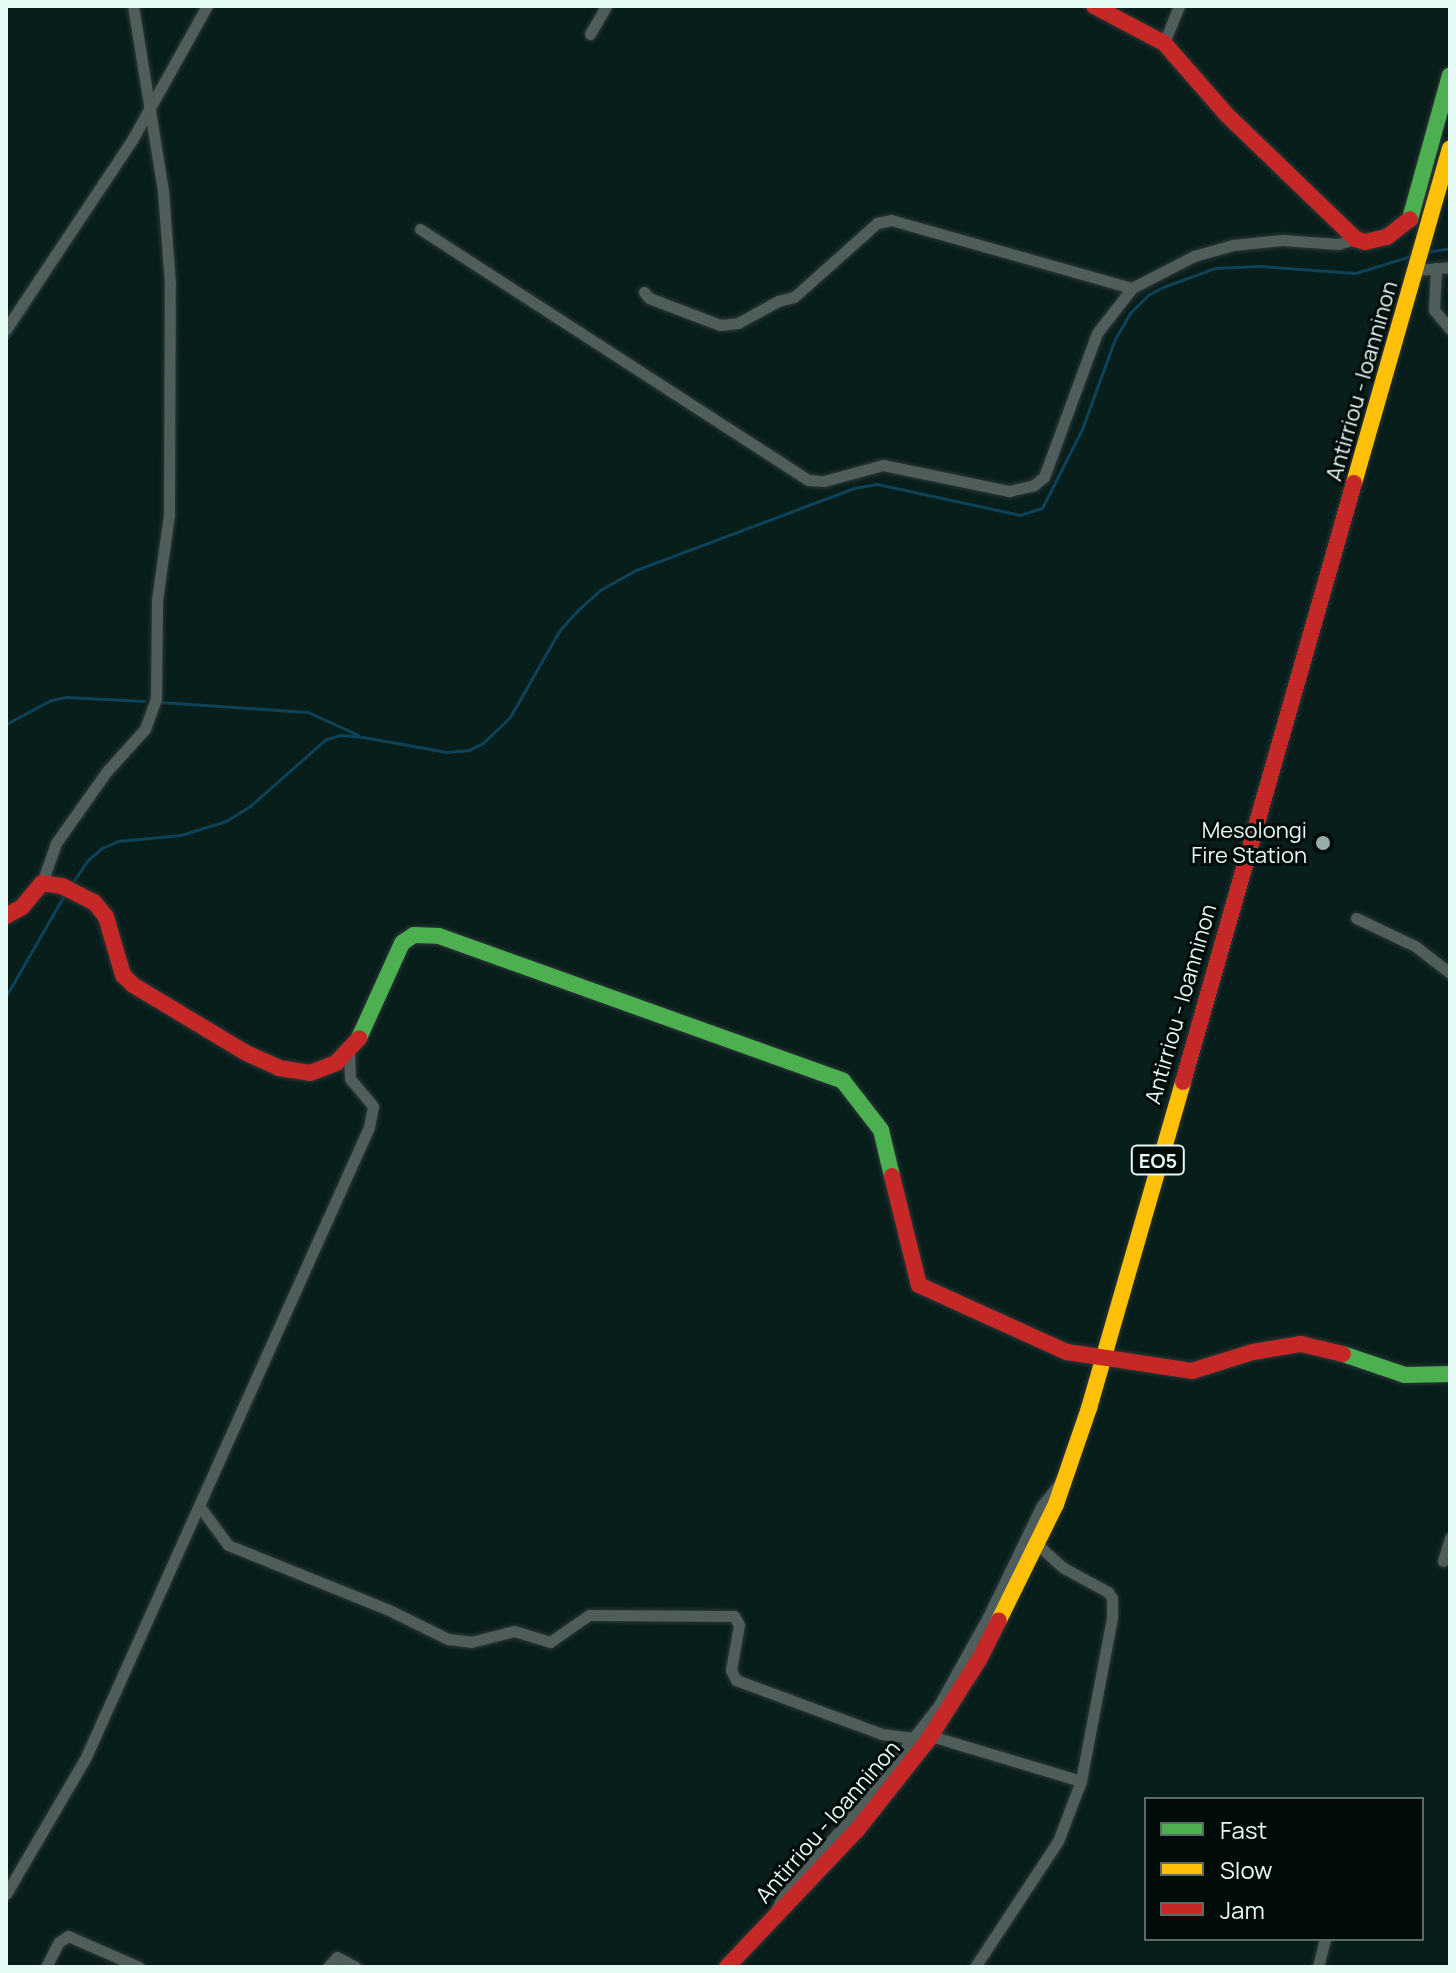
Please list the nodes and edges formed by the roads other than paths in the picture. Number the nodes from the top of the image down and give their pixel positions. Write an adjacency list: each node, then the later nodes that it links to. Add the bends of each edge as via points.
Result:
1 (133, 6): 9 (street)
2 (207, 6): 9 (street)
3 (606, 6): 6 (street)
4 (1094, 6): 7 (street)
5 (1179, 6): 7 (street)
6 (590, 34)
7 (1164, 43): 14 (street, via 1228,116)
8 (1450, 75): 11 (street)
9 (150, 108): 20 (street); 22 (street, via 170,284 169,515 157,600 156,699 145,729 107,771 56,843)
10 (1450, 149): 13 (street, Antirriou - Ioanninon / ΕΟ5)
11 (1409, 222): 13 (street); 14 (street, via 1376,242)
12 (420, 229): 18 (street, via 812,481 883,465 992,489 1021,491 1034,485 1052,459 1097,333)
13 (1428, 231): 15 (street, Antirriou - Ioanninon / ΕΟ5)
14 (1356, 239): 18 (street, via 1338,244 1282,240 1233,245 1194,256)
15 (1418, 267): 17 (street); 27 (street, Antirriou - Ioanninon / ΕΟ5)
16 (1450, 267): 17 (street)
17 (1436, 268): 21 (street, via 1434,310)
18 (1132, 288): 19 (street, via 891,220 877,223 794,297 738,323 720,325)
19 (644, 292)
20 (6, 329)
21 (1450, 329)
22 (42, 883): 23 (street, via 22,907); 26 (street, via 68,890 101,909 126,979 216,1038 273,1066 301,1072 318,1073)
23 (6, 916)
24 (1356, 918): 25 (street, via 1415,946)
25 (1450, 973)
26 (349, 1054): 27 (street, via 399,947 420,935 439,936 843,1081 881,1130 919,1285 1067,1352); 30 (street, via 350,1079 371,1101 374,1115)
27 (1101, 1360): 28 (street, via 1192,1371 1301,1344 1405,1375); 29 (street, Antirriou - Ioanninon / ΕΟ5)
28 (1450, 1374)
29 (1066, 1477): 32 (street, Antirriou - Ioanninon / ΕΟ5); 34 (street, via 1041,1507)
30 (200, 1507): 34 (street, via 228,1545 448,1639 471,1642 514,1631 550,1642 578,1619 594,1615 734,1616 739,1625 731,1670 736,1680 882,1734); 36 (street, via 85,1759)
31 (1450, 1538): 33 (street)
32 (1039, 1546): 34 (street, Antirriou - Ioanninon / ΕΟ5, via 980,1658); 35 (street, via 1112,1598)
33 (1443, 1561)
34 (924, 1738): 35 (street); 42 (street, Antirriou - Ioanninon / ΕΟ5, via 857,1830)
35 (1081, 1781): 43 (street, via 1058,1841)
36 (6, 1894)
37 (1324, 1941): 44 (street)
38 (46, 1967): 39 (street, via 68,1936)
39 (139, 1967)
40 (328, 1967): 41 (street, via 337,1957)
41 (356, 1967)
42 (727, 1967)
43 (975, 1967)
44 (1318, 1967)

